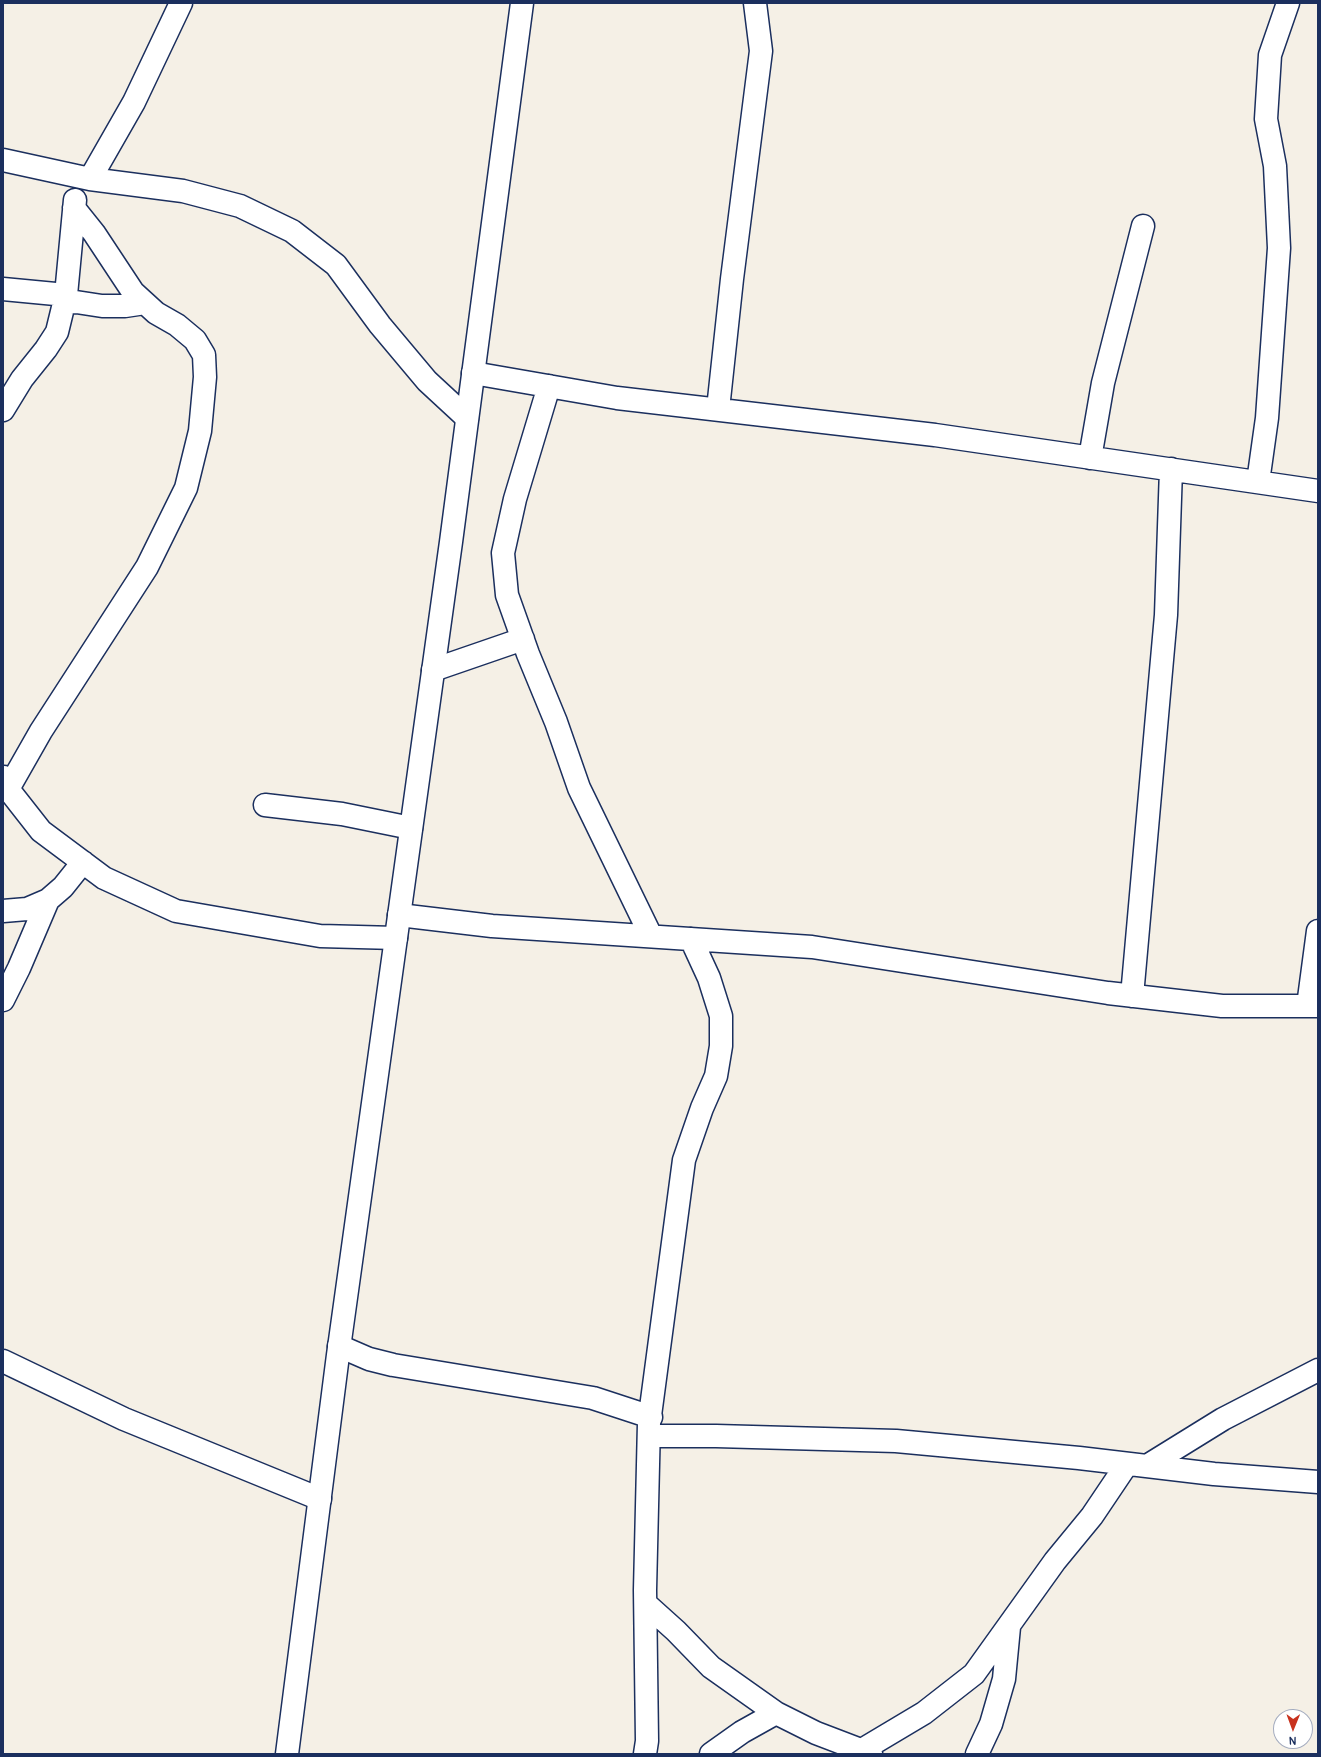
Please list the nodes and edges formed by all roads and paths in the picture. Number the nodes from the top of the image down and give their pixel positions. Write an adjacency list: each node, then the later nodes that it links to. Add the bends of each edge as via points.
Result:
1 (181, 3): 6 (street, via 134,102)
2 (522, 3): 12 (street)
3 (755, 3): 14 (street, via 761,51)
4 (1288, 3): 19 (street, via 1270,55 1266,119 1274,166 1279,248 1267,418)
5 (3, 160): 6 (street)
6 (83, 178): 7 (street); 16 (street, via 183,191 240,206 292,231 336,265 380,325 427,381)
7 (74, 208): 10 (street); 11 (street, via 133,292)
8 (1144, 226): 17 (street, via 1103,382)
9 (3, 289): 10 (street)
10 (65, 299): 11 (street, via 102,306); 15 (street, via 57,332 22,379)
11 (145, 303): 23 (street, via 195,340 204,355 205,377 200,431 186,488 147,567)
12 (473, 373): 13 (street); 16 (street)
13 (549, 386): 14 (street, via 617,398); 21 (street, via 515,499 503,553 507,595)
14 (718, 409): 17 (street, via 935,435)
15 (3, 410)
16 (467, 418): 22 (street)
17 (1090, 458): 18 (street)
18 (1171, 469): 19 (street); 34 (street, via 1166,615)
19 (1258, 482): 20 (street)
20 (1318, 490)
21 (523, 638): 22 (street); 31 (street, via 579,788)
22 (433, 670): 25 (street)
23 (5, 782): 26 (street, via 41,831)
24 (265, 805): 25 (street, via 342,814)
25 (411, 828): 29 (street)
26 (83, 862): 27 (street, via 63,887); 32 (street, via 104,878 176,911 320,936)
27 (48, 900): 28 (street, via 27,909); 35 (street)
28 (3, 911)
29 (399, 915): 31 (street, via 492,926); 32 (street)
30 (1318, 931): 36 (street)
31 (651, 936): 33 (street)
32 (396, 938): 37 (street)
33 (691, 939): 34 (street, via 812,947); 40 (street, via 709,978 721,1016 721,1046 716,1076 684,1160)
34 (1132, 996): 36 (street, via 1222,1006)
35 (3, 1000)
36 (1313, 1006)
37 (339, 1346): 40 (street, via 369,1359 393,1365 593,1398); 43 (street)
38 (3, 1360): 43 (street, via 124,1418)
39 (1318, 1370): 41 (street)
40 (650, 1427): 41 (street, via 716,1436 896,1441); 44 (street)
41 (1137, 1465): 42 (street); 45 (street, via 1055,1561)
42 (1318, 1482)
43 (320, 1499): 48 (street)
44 (646, 1604): 46 (street, via 711,1667); 49 (street)
45 (1009, 1626): 47 (street, via 974,1674 924,1713); 51 (street, via 1004,1679 991,1724)
46 (776, 1713): 47 (street, via 816,1733); 50 (street, via 742,1732)
47 (866, 1752)
48 (287, 1754)
49 (645, 1754)
50 (711, 1754)
51 (976, 1754)

